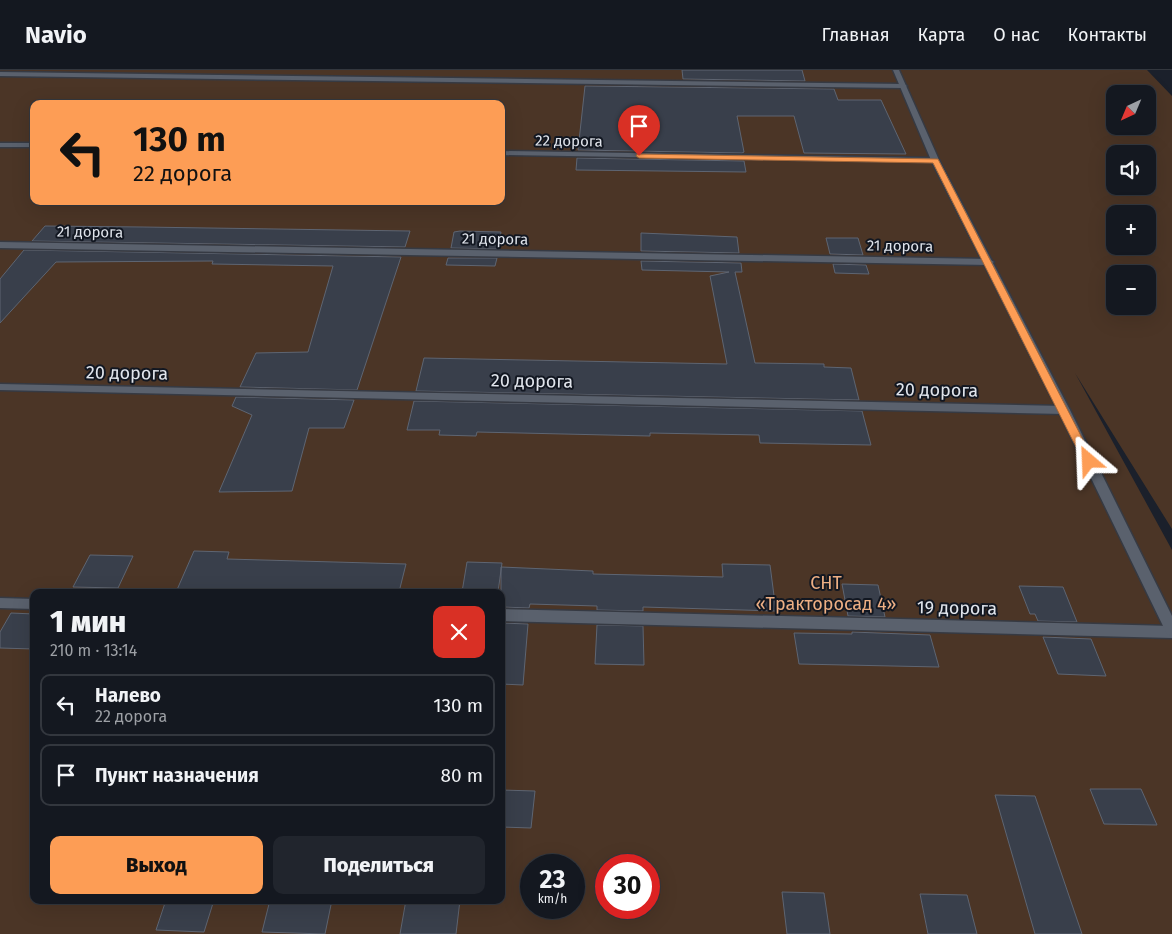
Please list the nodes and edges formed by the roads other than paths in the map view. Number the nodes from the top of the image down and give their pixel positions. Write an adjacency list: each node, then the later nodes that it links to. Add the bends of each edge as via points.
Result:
1 (896, 70): 3 (street)
2 (0, 74): 3 (street)
3 (903, 86): 7 (street)
4 (0, 145): 5 (street)
5 (30, 146)
6 (505, 153): 7 (street, 22 дорога)
7 (935, 160): 9 (street)
8 (0, 245): 9 (street, 21 дорога)
9 (989, 262): 11 (street)
10 (0, 388): 11 (street, 20 дорога)
11 (1064, 410): 15 (street)
12 (0, 603): 13 (street)
13 (30, 604)
14 (505, 615): 15 (street, 19 дорога)
15 (1172, 631)

